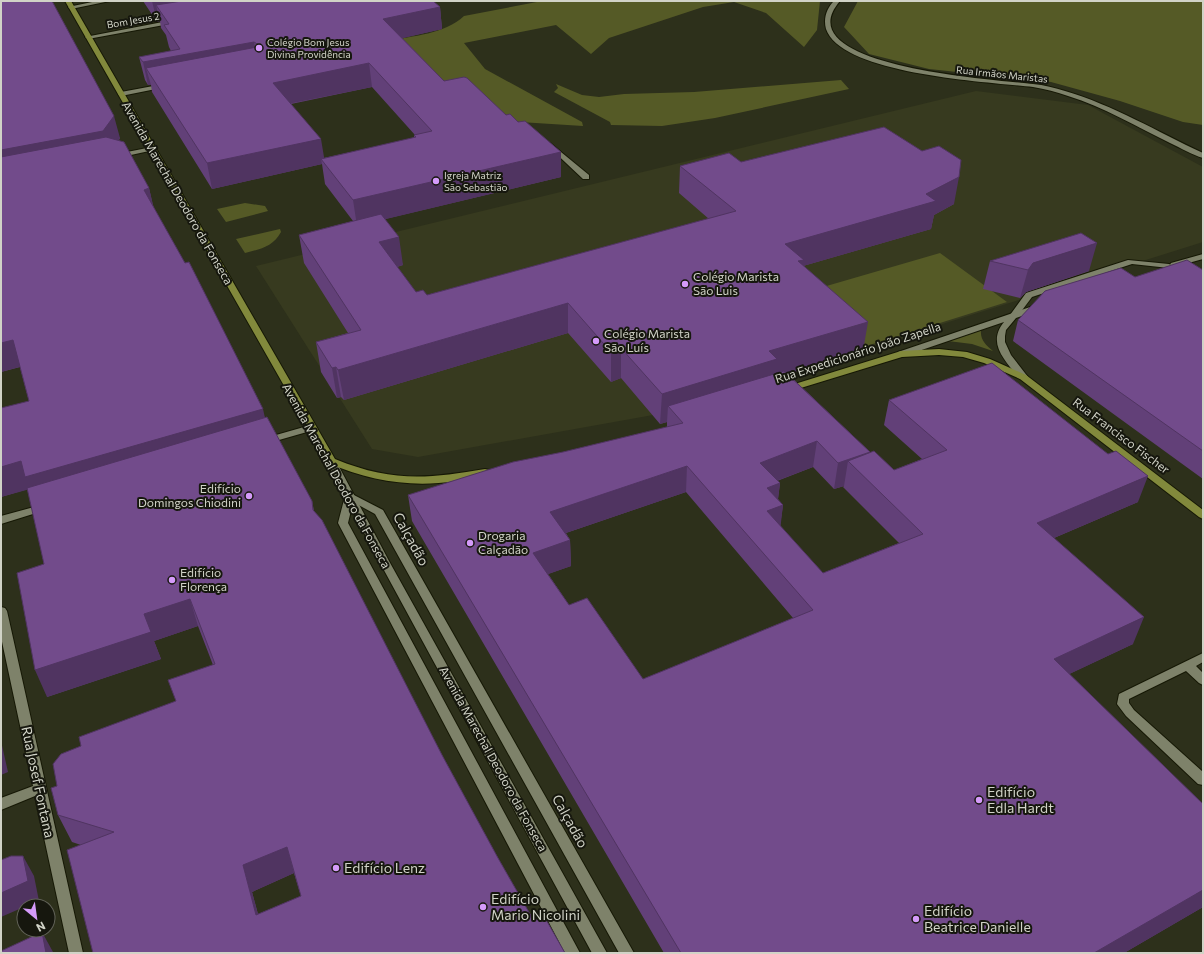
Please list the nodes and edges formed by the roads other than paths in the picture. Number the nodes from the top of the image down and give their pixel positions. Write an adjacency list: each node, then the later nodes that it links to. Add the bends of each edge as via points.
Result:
1 (107, 1): 3 (street)
2 (837, 1): 10 (street, Rua Irmãos Maristas, via 830,7 827,19 829,29 834,38 847,48 869,59 936,76 1028,85 1068,94 1107,109)
3 (70, 4): 5 (main road, Avenida Marechal Deodoro da Fonseca)
4 (179, 22): 5 (street, Bom Jesus 2)
5 (88, 37): 7 (main road, Avenida Marechal Deodoro da Fonseca)
6 (167, 85): 7 (street)
7 (121, 94): 9 (main road, Avenida Marechal Deodoro da Fonseca)
8 (542, 137): 12 (street)
9 (152, 149): 11 (street); 21 (main road, Avenida Marechal Deodoro da Fonseca)
10 (1203, 156)
11 (112, 157)
12 (586, 177)
13 (1203, 256): 14 (street)
14 (1169, 266): 15 (street); 17 (street, Rua Francisco Fischer, via 1131,262 1029,295)
15 (1147, 273)
16 (1044, 306): 17 (street, Rua Expedicionário João Zapella)
17 (1014, 315): 18 (street, Rua Expedicionário João Zapella); 19 (street, Rua Francisco Fischer, via 1002,331 1000,342)
18 (901, 354): 19 (main road, Rua Francisco Fischer, via 964,354); 20 (main road, Rua Expedicionário João Zapella)
19 (1023, 377): 27 (main road, Rua Francisco Fischer)
20 (780, 392)
21 (311, 428): 22 (street); 23 (main road, Avenida Marechal Deodoro da Fonseca)
22 (256, 444)
23 (331, 462): 24 (main road, via 368,475 414,482); 25 (street, Avenida Marechal Deodoro da Fonseca)
24 (492, 471)
25 (350, 496): 37 (street, via 343,523); 38 (street, Avenida Marechal Deodoro da Fonseca, via 387,568); 39 (street, Calçadão, via 379,512)
26 (54, 504): 28 (street)
27 (1203, 515)
28 (1, 520)
29 (1, 612): 34 (street, Rua Josef Fontana)
30 (1203, 657): 31 (street)
31 (1187, 665): 32 (street); 33 (street, via 1123,697 1123,704)
32 (1203, 680)
33 (1203, 780)
34 (40, 789): 35 (street); 36 (street, Rua Josef Fontana)
35 (1, 804)
36 (76, 953)
37 (572, 953)
38 (600, 953)
39 (627, 953)

